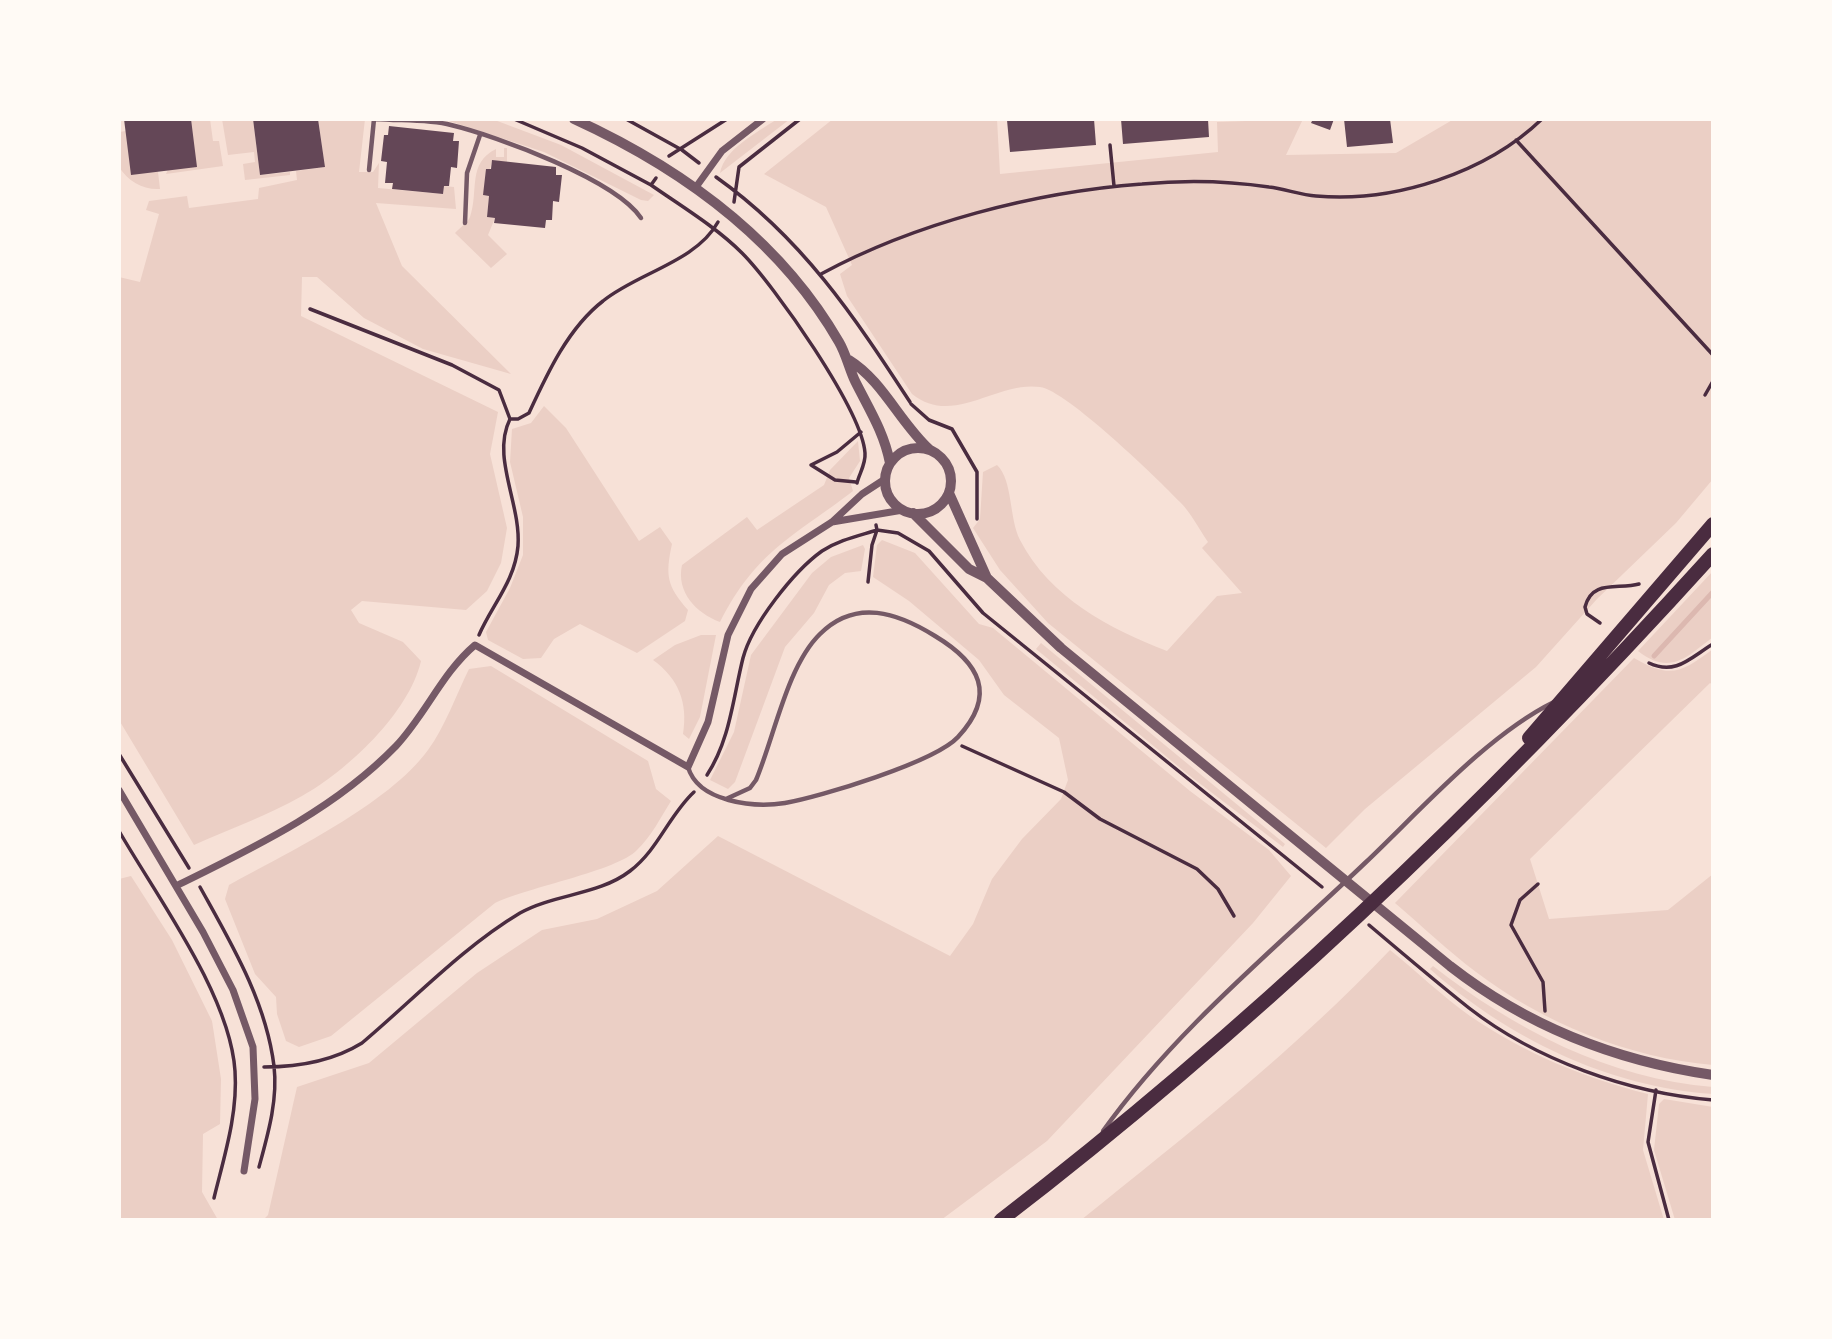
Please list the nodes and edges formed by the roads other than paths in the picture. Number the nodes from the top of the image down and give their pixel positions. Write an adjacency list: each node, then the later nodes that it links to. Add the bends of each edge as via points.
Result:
1 (375, 119): 4 (lane, via 450,124); 5 (lane)
2 (574, 119): 6 (street)
3 (762, 119): 6 (street, via 722,151)
4 (480, 135): 7 (lane, via 611,189); 8 (lane, via 467,173)
5 (369, 170)
6 (696, 187): 9 (street, via 795,276)
7 (641, 218)
8 (465, 223)
9 (849, 360): 10 (street, via 866,370 910,432); 11 (street, via 878,423)
10 (930, 450): 11 (street, via 907,449); 13 (street, via 947,465)
11 (890, 463): 12 (street)
12 (885, 479): 14 (street, via 889,497); 15 (street)
13 (949, 493): 14 (street, via 934,509); 18 (street)
14 (908, 512): 15 (street); 18 (street, via 969,569)
15 (832, 522): 20 (street, via 782,554 751,589 728,635 709,722)
16 (1713, 524): 19 (highway)
17 (1713, 554): 23 (highway, via 1574,706)
18 (987, 579): 25 (street, via 1043,632 1498,1000 1606,1052)
19 (1564, 696): 23 (highway); 26 (lane, via 1532,712 1465,768 1217,1003 1157,1064)
20 (688, 767): 22 (lane, via 700,787); 24 (street, via 475,645 454,663 399,743 369,773 302,820)
21 (119, 790): 24 (street)
22 (726, 799): 22 (lane, via 784,803 914,763 953,742 969,726 980,695 976,671 946,643 907,618 874,612 833,623 817,636 791,686 756,780 750,788)
23 (1475, 801): 26 (highway, via 1271,999)
24 (176, 886): 27 (street, via 233,990 253,1047 253,1122)
25 (1713, 1075)
26 (1089, 1152): 28 (highway)
27 (244, 1171)
28 (1001, 1220)

